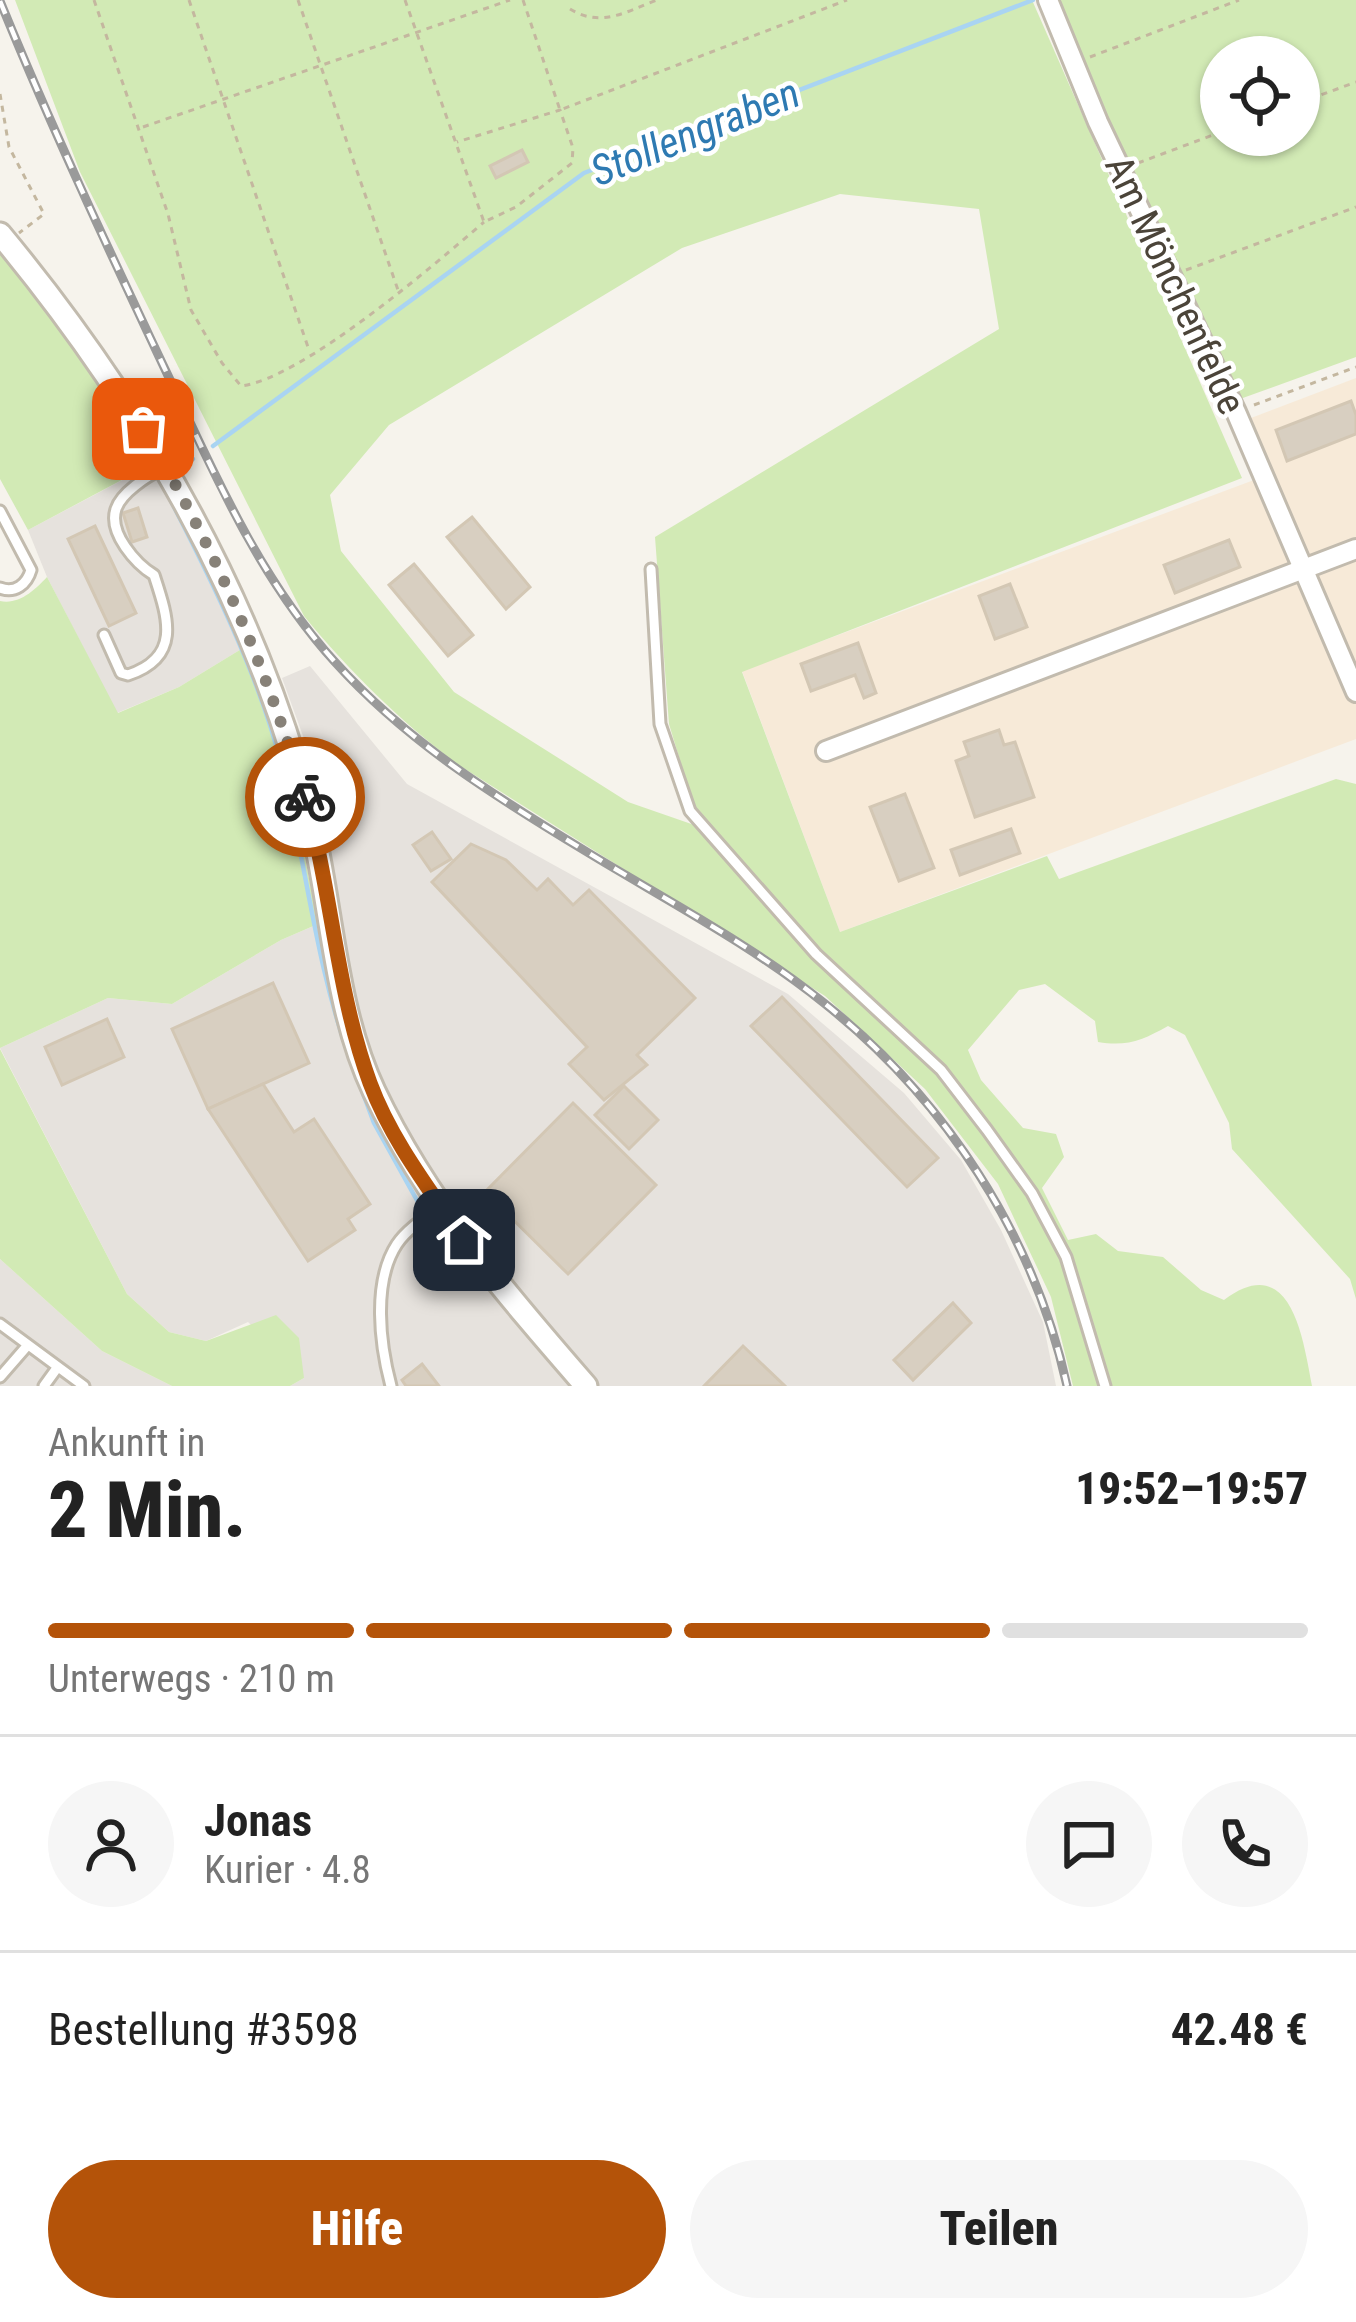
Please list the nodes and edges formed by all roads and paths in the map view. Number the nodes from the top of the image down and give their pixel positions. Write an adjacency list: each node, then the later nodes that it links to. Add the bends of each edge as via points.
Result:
1 (94, 0): 20 (path)
2 (189, 0): 18 (path)
3 (298, 0): 13 (path)
4 (405, 0): 12 (path)
5 (509, 0): 12 (path)
6 (523, 0): 19 (path)
7 (657, 0): 11 (path, via 609,17 587,19)
8 (847, 0): 19 (path)
9 (1048, 0): 14 (street, Am Mönchenfelde)
10 (1239, 0): 14 (path)
11 (570, 9)
12 (416, 33): 13 (path); 22 (path)
13 (321, 64): 18 (path); 28 (path)
14 (1072, 64): 23 (street, Am Mönchenfelde)
15 (1356, 82): 17 (path)
16 (0, 94): 26 (path, via 9,146 44,214)
17 (1320, 95)
18 (223, 99): 20 (path); 29 (path)
19 (560, 110): 22 (path); 25 (path, via 572,163)
20 (140, 128): 29 (path, via 191,310 222,363 241,386)
21 (1200, 140): 23 (path)
22 (457, 142): 25 (path)
23 (1120, 170): 27 (street, Am Mönchenfelde)
24 (1356, 207): 27 (path)
25 (484, 222): 28 (path)
26 (4, 238): 32 (street, via 120,391)
27 (1173, 275): 31 (street, Am Mönchenfelde)
28 (400, 294): 29 (path)
29 (310, 353)
30 (1356, 367): 31 (path)
31 (1236, 412): 38 (street, Am Mönchenfelde)
32 (166, 467): 40 (lane, via 116,509 133,562 154,575 166,616 163,650 128,675); 43 (street, via 273,692 371,1086)
33 (0, 511): 34 (lane)
34 (7, 524): 35 (lane); 39 (lane, via 31,570 19,587)
35 (0, 535)
36 (1356, 549): 38 (street)
37 (651, 568): 52 (lane, via 660,724 690,811 816,954 941,1070 1021,1177 1066,1257)
38 (1304, 570): 41 (street, Am Mönchenfelde); 42 (street)
39 (0, 588)
40 (104, 635)
41 (1355, 684)
42 (826, 751)
43 (441, 1206): 50 (lane, via 396,1245 382,1283); 51 (street)
44 (0, 1324): 45 (lane)
45 (27, 1346): 46 (lane); 47 (lane)
46 (57, 1368): 48 (lane); 49 (lane)
47 (0, 1377)
48 (44, 1386)
49 (84, 1386)
50 (391, 1386)
51 (586, 1386)
52 (1105, 1386)

